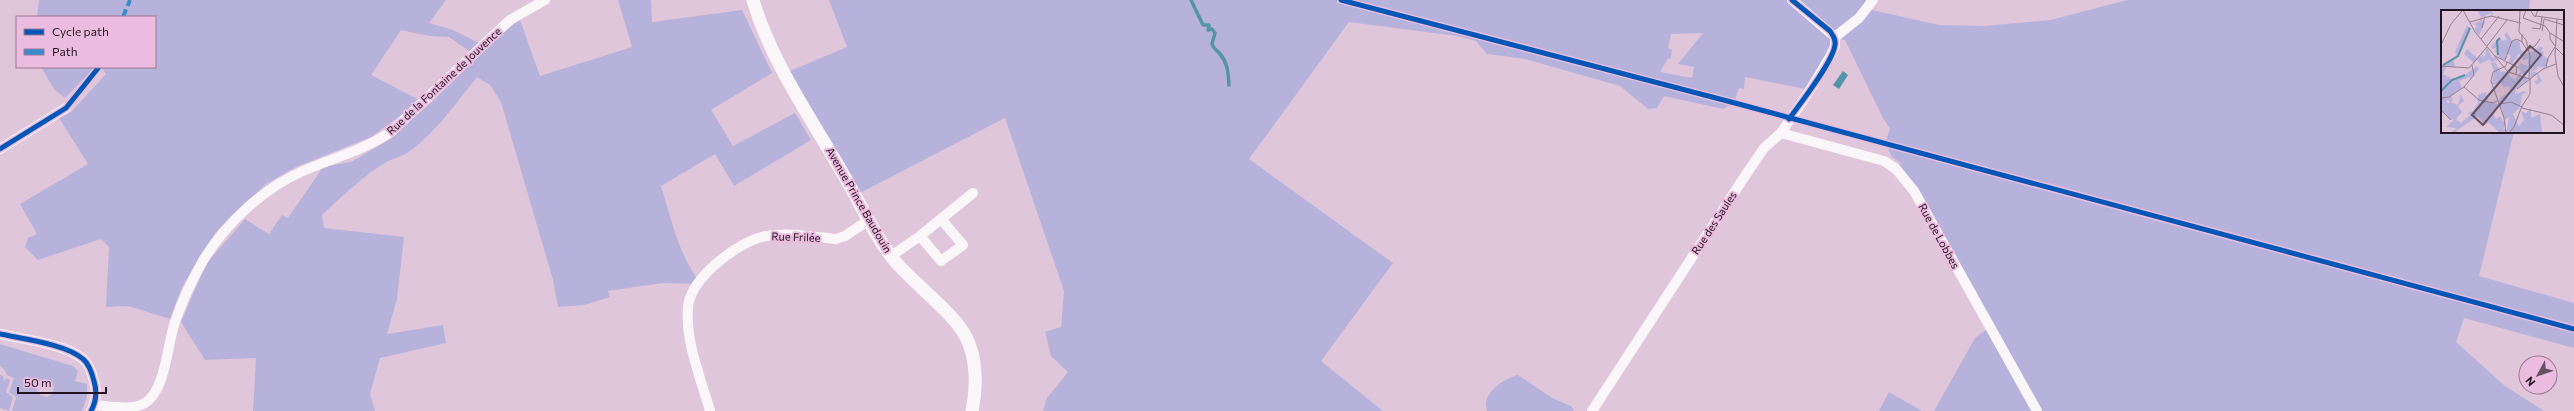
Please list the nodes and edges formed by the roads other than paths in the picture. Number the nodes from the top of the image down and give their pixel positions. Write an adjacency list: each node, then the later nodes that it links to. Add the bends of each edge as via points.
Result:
1 (545, 0): 16 (street, Rue de la Fontaine de Jouvence, via 510,20 391,132 362,150 282,181 248,207 204,258 174,323 156,392 144,404)
2 (753, 0): 11 (street, Avenue Prince Baudouin, via 773,53)
3 (1792, 0): 5 (street)
4 (1873, 0): 5 (street, via 1859,18)
5 (1835, 37): 7 (street, Rue des Saules, via 1831,55)
6 (66, 108): 8 (street)
7 (1781, 133): 19 (street, Rue des Saules, via 1764,148); 20 (street, Rue de Lobbes, via 1872,156 1896,169 1914,191)
8 (0, 149)
9 (973, 193): 10 (street)
10 (941, 219): 12 (street); 12 (street, via 962,245 941,261)
11 (869, 220): 13 (street, Avenue Prince Baudouin); 17 (street, Rue Frilée, via 836,239 780,234 754,239 729,254 704,276 690,298 689,336)
12 (920, 236): 13 (street)
13 (891, 256): 18 (street, Avenue Prince Baudouin, via 966,336 972,354 974,377)
14 (0, 334): 15 (street, via 69,350 84,359 95,383)
15 (93, 408): 16 (street, Rue de la Fontaine de Jouvence)
16 (134, 409)
17 (710, 411)
18 (972, 411)
19 (1592, 411)
20 (2037, 411)

